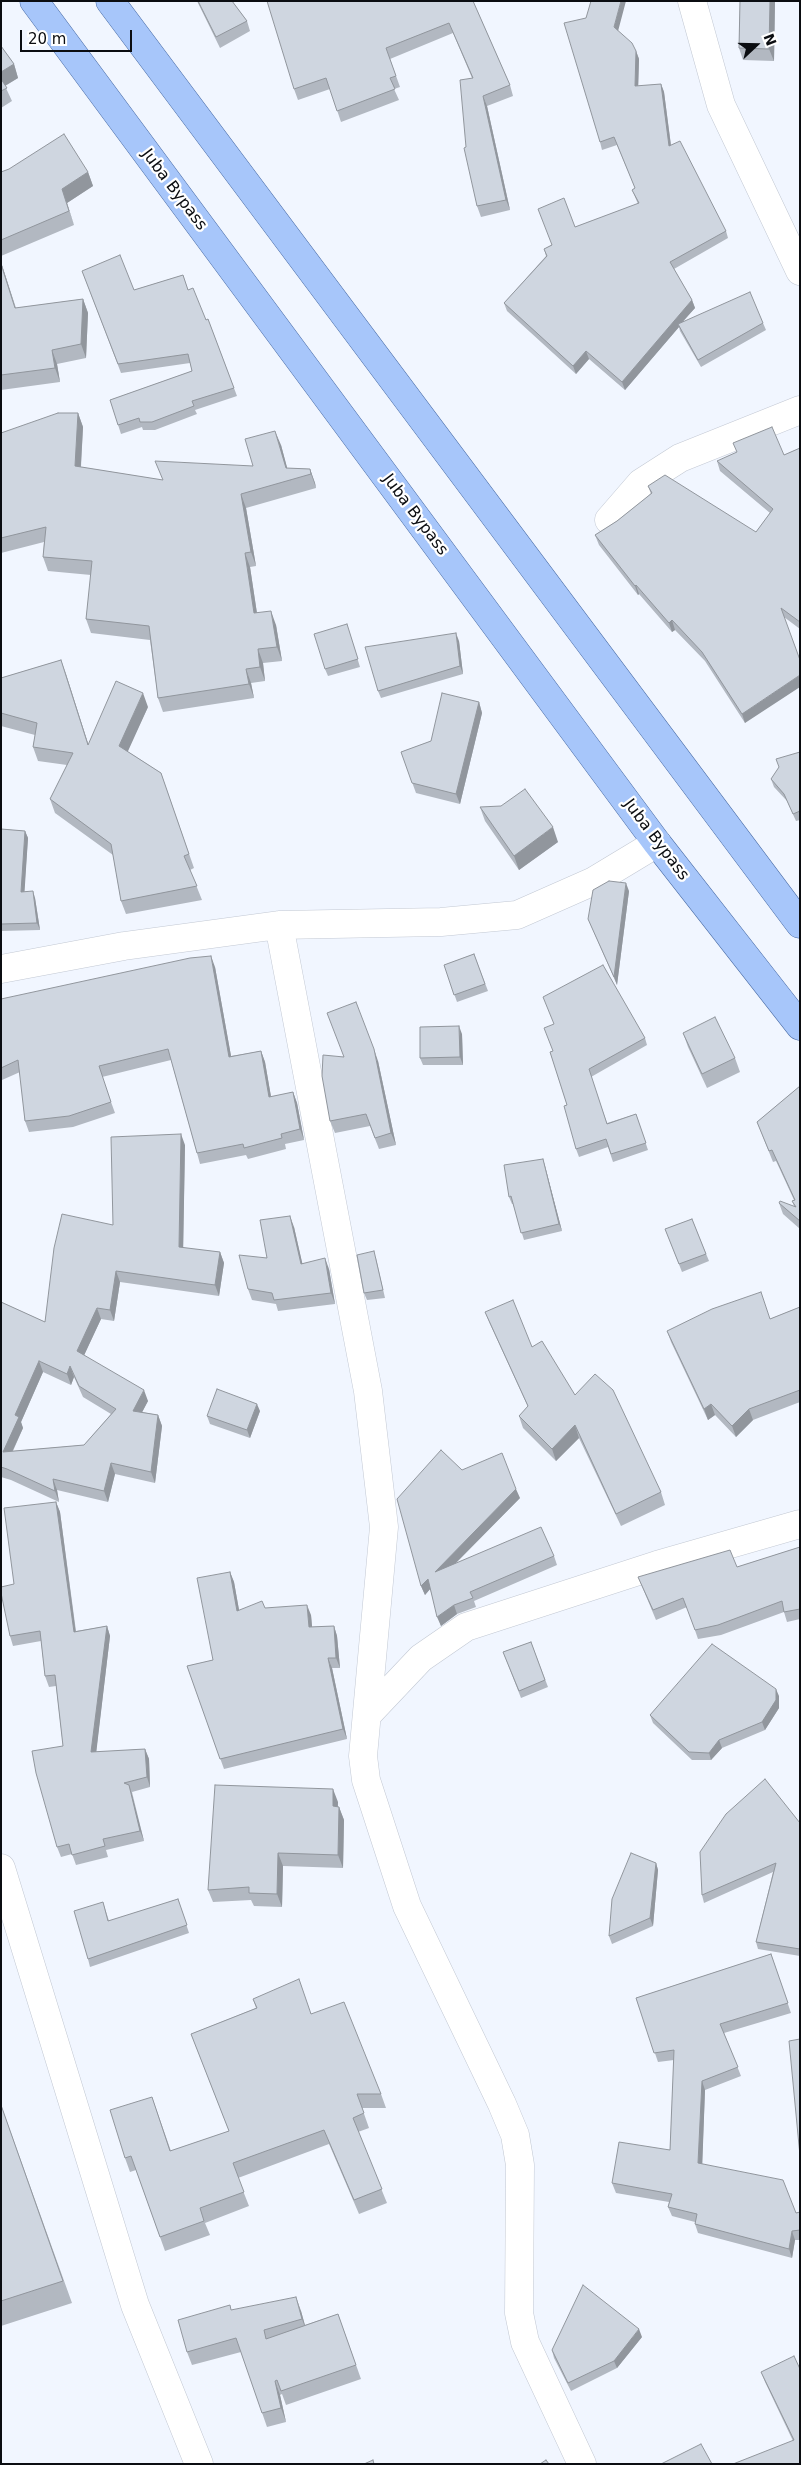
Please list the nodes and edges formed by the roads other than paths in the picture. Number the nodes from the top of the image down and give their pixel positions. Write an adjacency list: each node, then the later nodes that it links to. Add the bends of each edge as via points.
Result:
1 (34, 1): 7 (main road, Juba Bypass)
2 (110, 1): 8 (main road)
3 (692, 1): 4 (street, via 721,105)
4 (800, 271)
5 (800, 410): 6 (street, via 680,458 641,484)
6 (609, 520)
7 (657, 843): 9 (street, via 594,881 517,915 441,922); 11 (main road, Juba Bypass)
8 (800, 924)
9 (279, 925): 10 (street, via 124,946); 13 (street, via 368,1391 384,1527)
10 (1, 969)
11 (799, 1023)
12 (800, 1524): 13 (street, via 657,1565 466,1627 422,1658)
13 (368, 1714): 16 (street, via 363,1756 366,1780 406,1906 515,2135 520,2165 519,2313 524,2342)
14 (1, 1868): 15 (street, via 135,2305)
15 (199, 2464)
16 (582, 2464)

